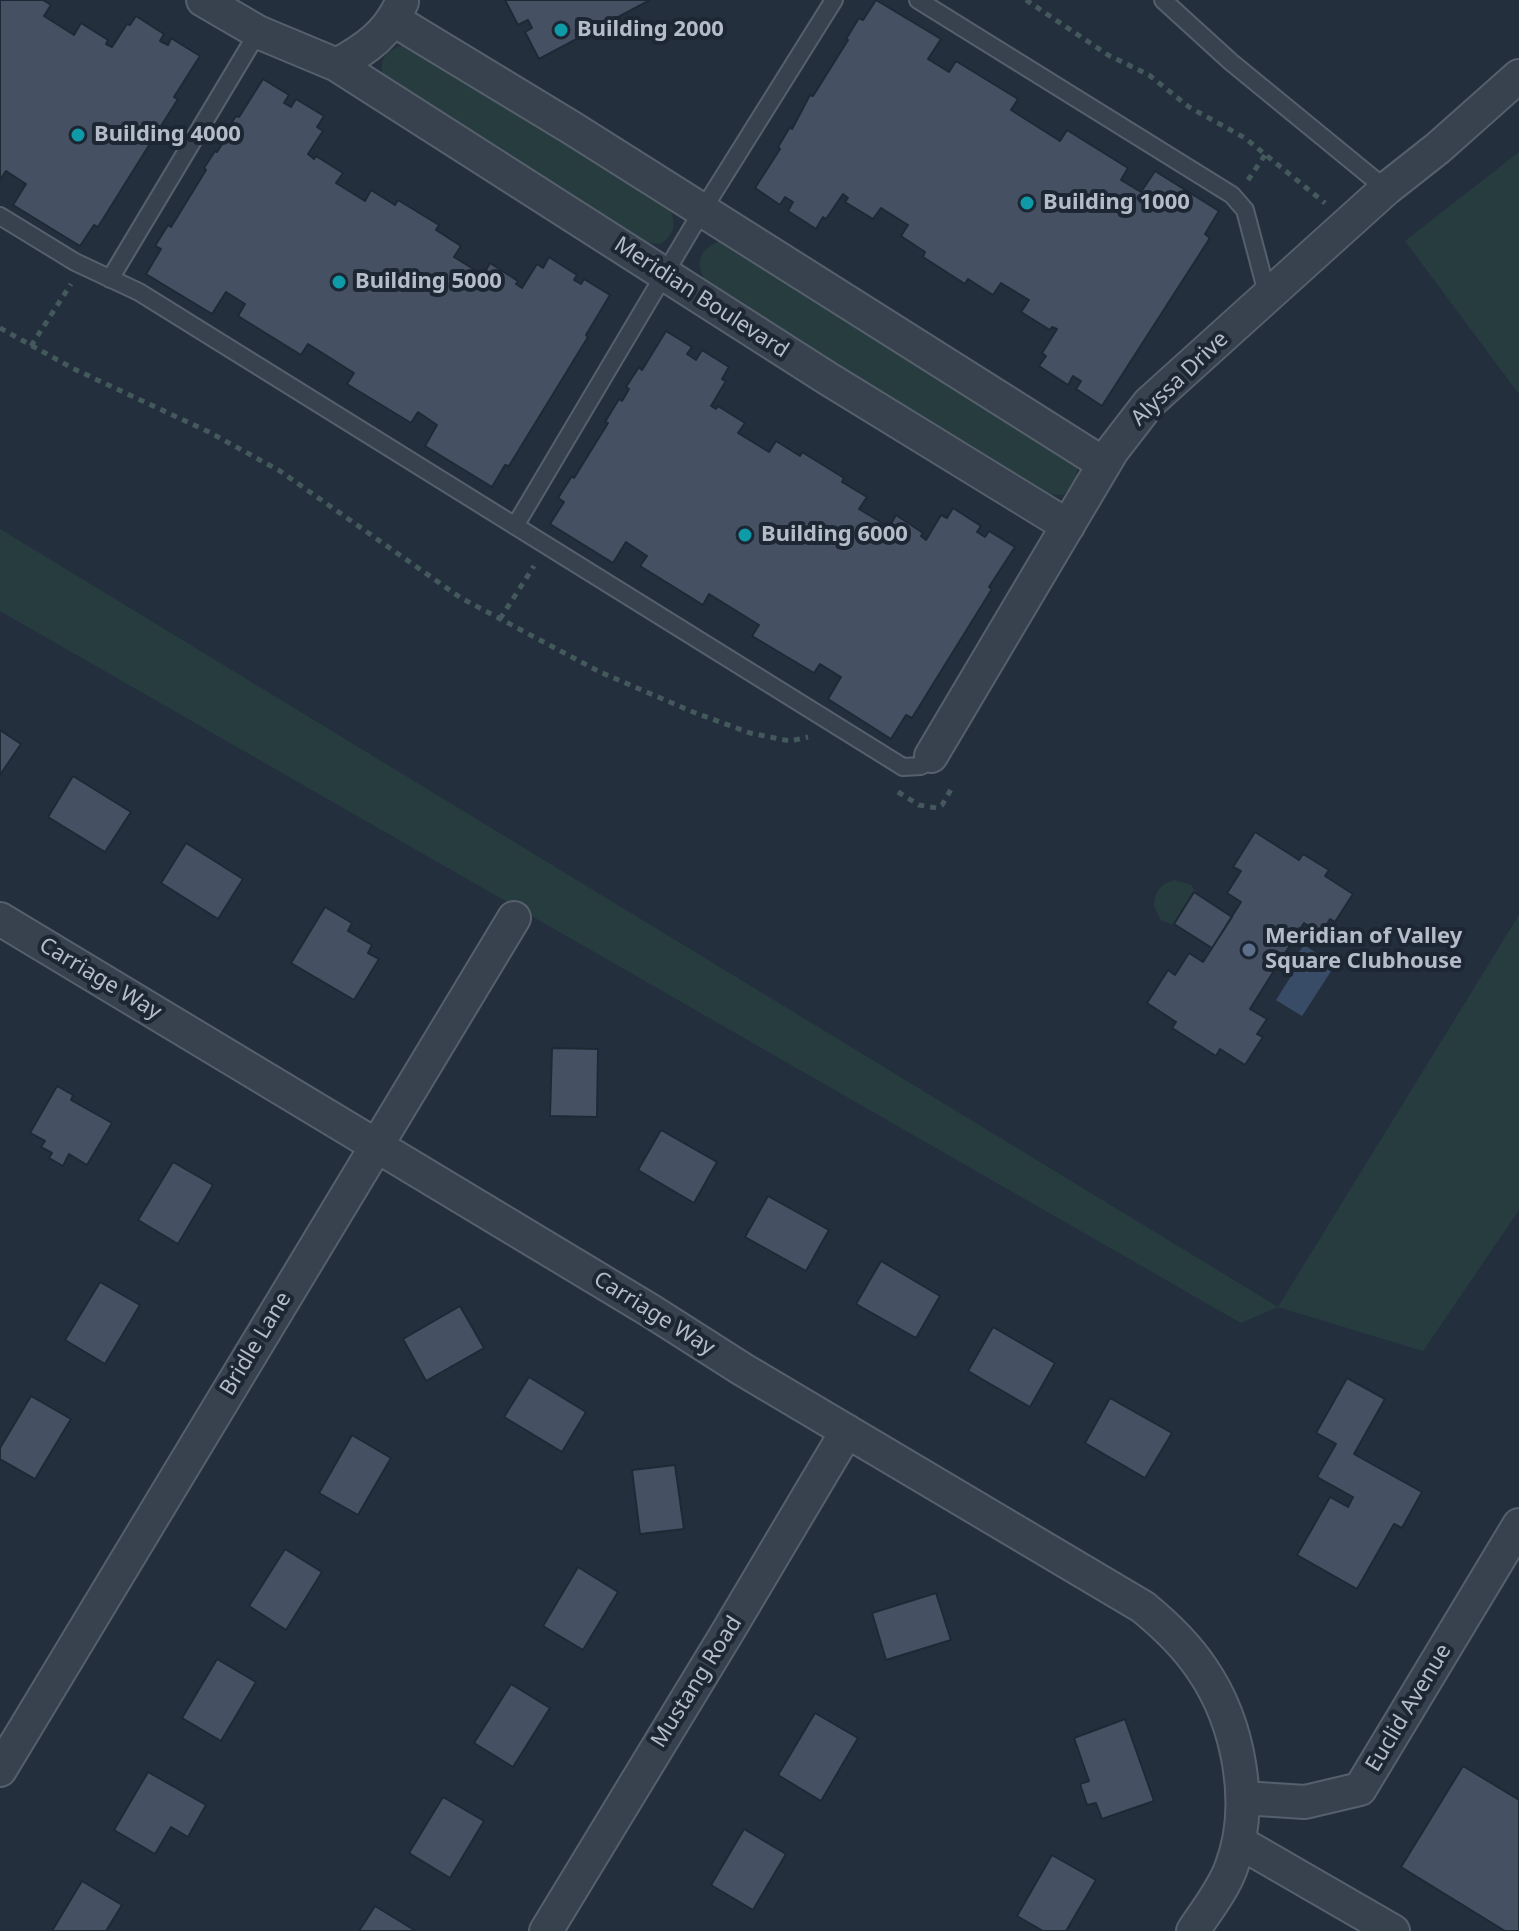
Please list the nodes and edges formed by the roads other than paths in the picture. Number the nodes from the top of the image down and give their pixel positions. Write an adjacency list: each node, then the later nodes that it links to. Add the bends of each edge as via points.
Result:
1 (203, 0): 6 (street, Meridian Boulevard)
2 (834, 0): 10 (lane)
3 (918, 0): 14 (lane, via 1232,195 1245,210)
4 (1163, 0): 9 (lane)
5 (399, 10): 7 (street, via 365,49); 10 (street)
6 (258, 32): 7 (street, Meridian Boulevard); 13 (lane)
7 (337, 65): 12 (street, Meridian Boulevard)
8 (1519, 76): 9 (street, Alyssa Drive)
9 (1386, 189): 14 (street, Alyssa Drive)
10 (702, 211): 12 (lane); 15 (street)
11 (0, 216): 13 (lane)
12 (665, 274): 16 (lane); 17 (street, Meridian Boulevard)
13 (110, 279): 16 (lane, via 139,292)
14 (1268, 297): 15 (street, Alyssa Drive, via 1149,403)
15 (1104, 464): 17 (street, Alyssa Drive)
16 (515, 526): 18 (lane, via 903,767 921,766)
17 (1068, 526): 18 (street, Alyssa Drive)
18 (931, 756)
19 (514, 918): 21 (street, Bridle Lane)
20 (0, 919): 21 (street, Carriage Way)
21 (376, 1145): 22 (street, Carriage Way); 24 (street, Bridle Lane)
22 (847, 1431): 25 (street, Carriage Way, via 1143,1607 1170,1629 1219,1698 1236,1747); 27 (street, Mustang Road)
23 (1519, 1525): 25 (street, Euclid Avenue, via 1360,1789 1305,1802)
24 (0, 1770)
25 (1241, 1784): 26 (street)
26 (1239, 1842): 28 (street, via 1230,1871); 29 (street)
27 (546, 1931)
28 (1193, 1931)
29 (1393, 1931)

